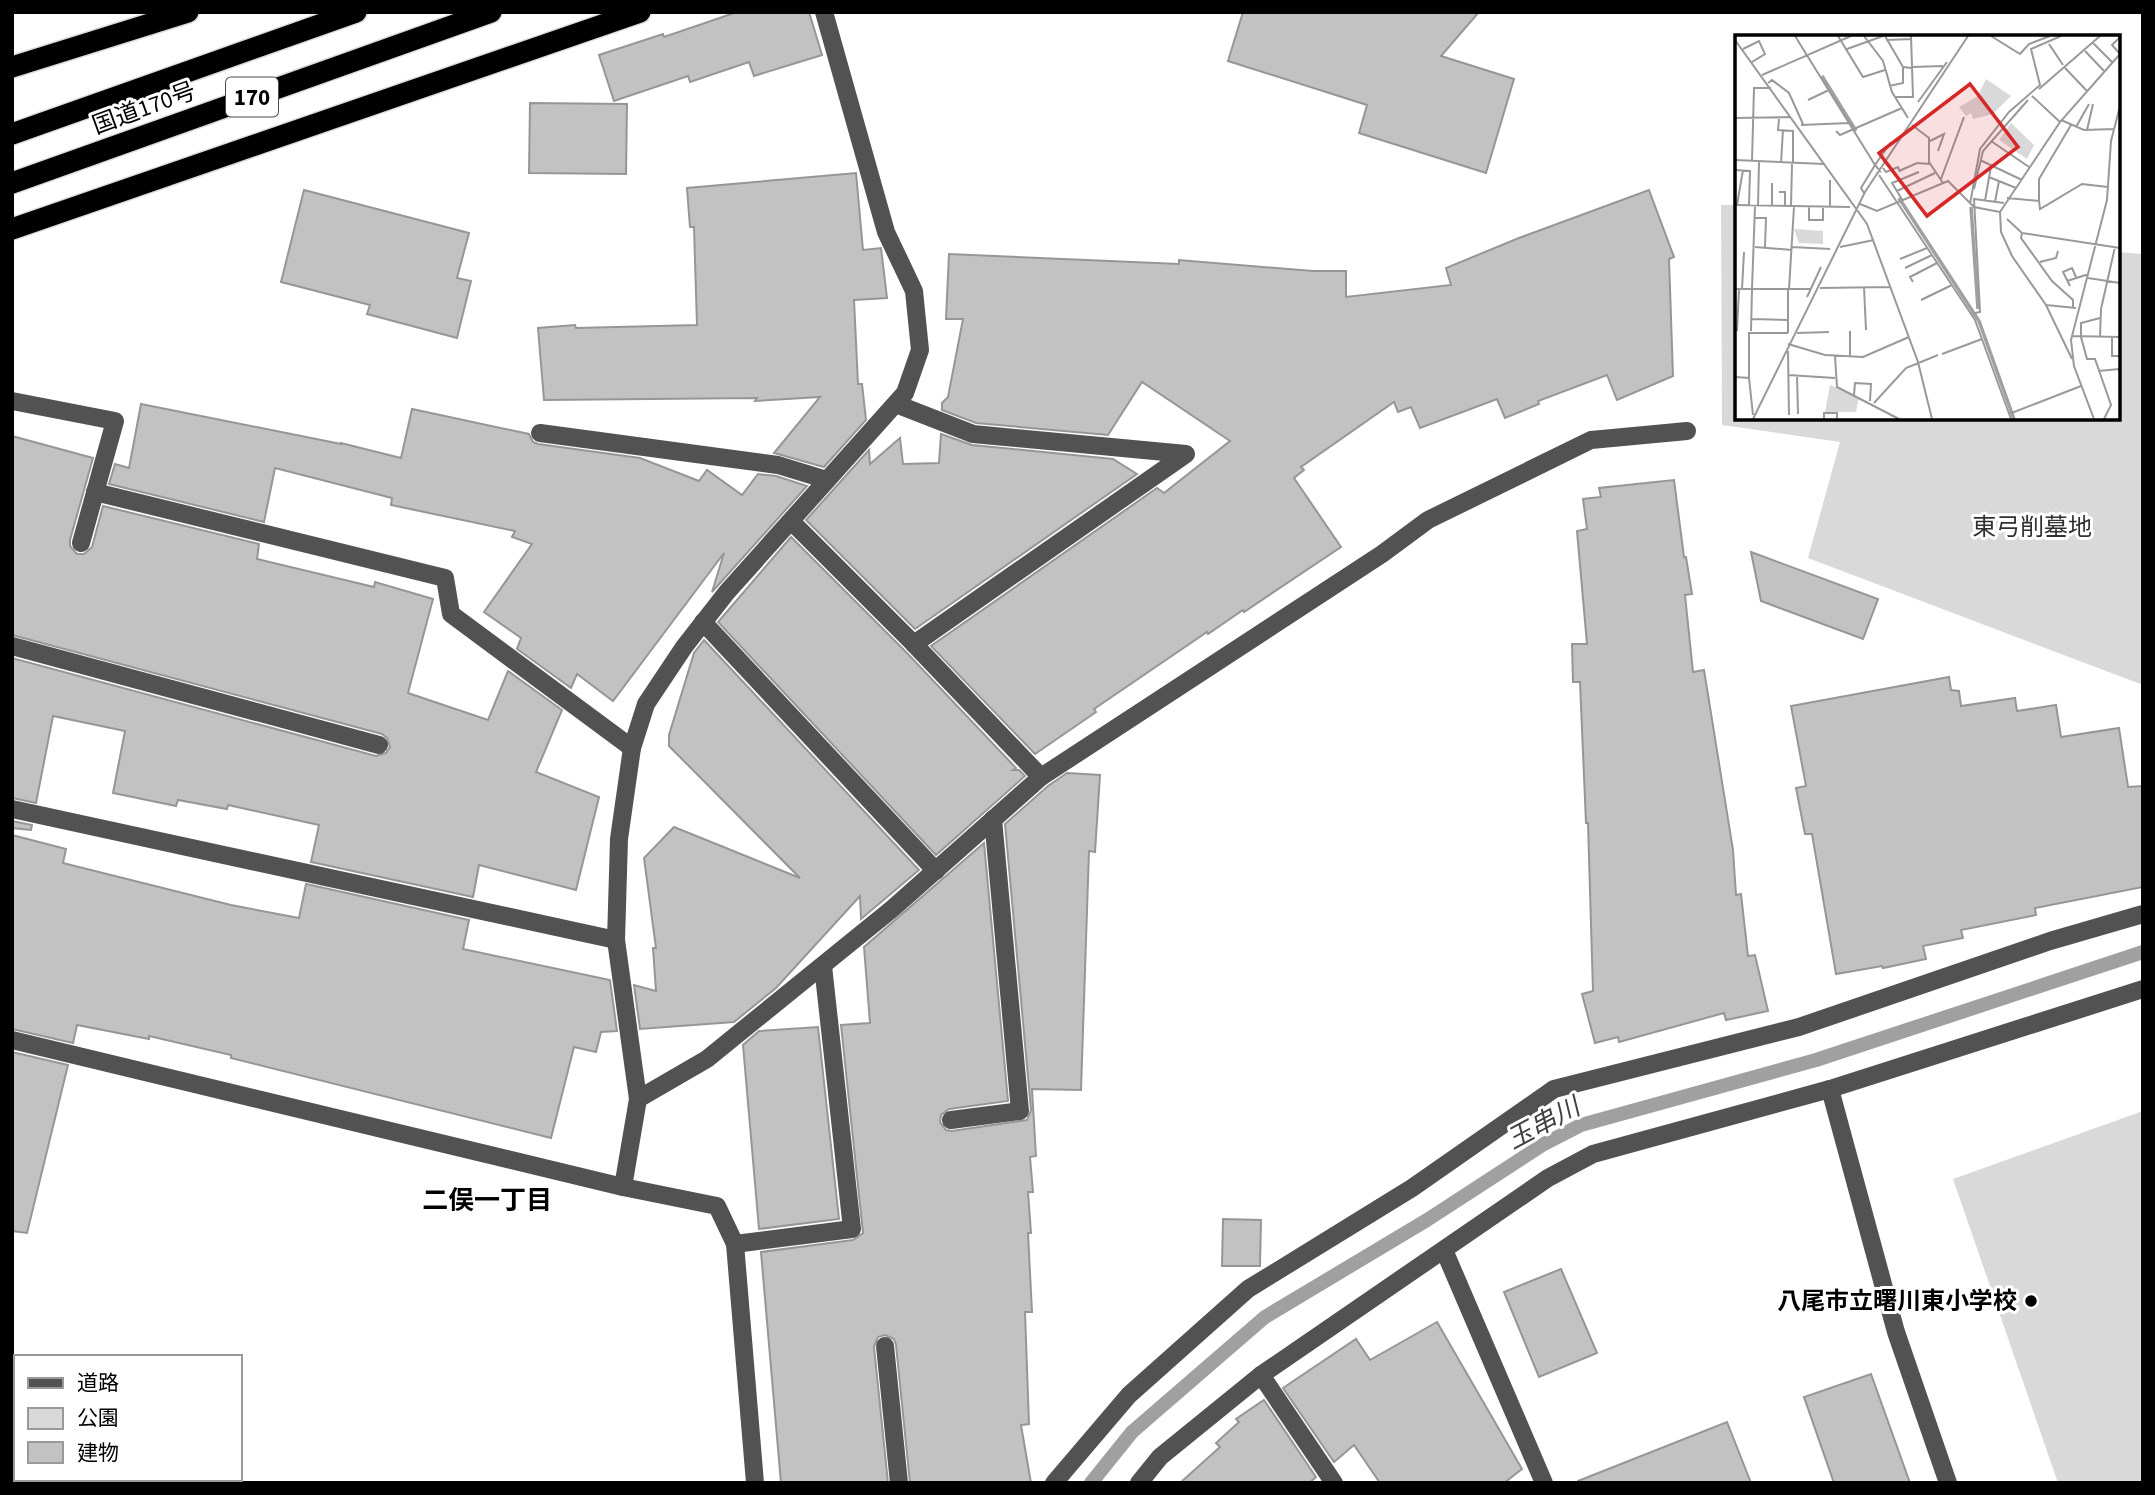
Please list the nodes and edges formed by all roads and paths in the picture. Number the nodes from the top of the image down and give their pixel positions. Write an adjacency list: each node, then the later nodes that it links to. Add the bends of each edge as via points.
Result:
1 (188, 12): 6 (highway)
2 (356, 12): 7 (highway, 国道170号 / 170)
3 (491, 12): 8 (highway, 国道170号 / 170)
4 (640, 12): 9 (highway)
5 (824, 12): 11 (street, via 886,232 914,291 920,350 905,393)
6 (12, 67)
7 (12, 134)
8 (12, 183)
9 (12, 229)
10 (12, 401): 15 (street, via 115,421)
11 (896, 404): 14 (street); 19 (street, via 973,435 1186,453)
12 (1687, 431): 23 (street, via 1591,440 1429,520)
13 (540, 433): 14 (street, via 778,465)
14 (827, 480): 16 (street)
15 (95, 492): 17 (street); 22 (street, via 444,578 451,614)
16 (791, 521): 18 (street); 19 (street)
17 (81, 543)
18 (703, 622): 22 (street, via 646,704); 26 (street)
19 (914, 644): 23 (street)
20 (12, 646): 21 (street)
21 (379, 746)
22 (632, 748): 28 (street, via 619,839)
23 (1041, 777): 25 (street)
24 (12, 809): 28 (street)
25 (993, 819): 26 (street); 34 (street, via 1020,1111)
26 (936, 871): 29 (street)
27 (2143, 914): 43 (street, via 1799,1027 1554,1089 1412,1188 1248,1289 1129,1395)
28 (616, 940): 33 (street)
29 (822, 966): 33 (street, via 707,1059); 36 (street, via 852,1228)
30 (2143, 989): 32 (street)
31 (12, 1040): 35 (street)
32 (1830, 1088): 37 (street, via 1593,1154 1548,1178); 46 (street, via 1896,1332)
33 (638, 1099): 35 (street)
34 (951, 1120)
35 (623, 1187): 36 (street, via 717,1206)
36 (735, 1244): 41 (street)
37 (1444, 1250): 39 (street); 40 (street)
38 (885, 1346): 42 (street)
39 (1261, 1375): 44 (street, via 1160,1458); 45 (street)
40 (1539, 1481)
41 (755, 1483)
42 (899, 1483)
43 (1054, 1483)
44 (1139, 1483)
45 (1334, 1483)
46 (1948, 1483)

